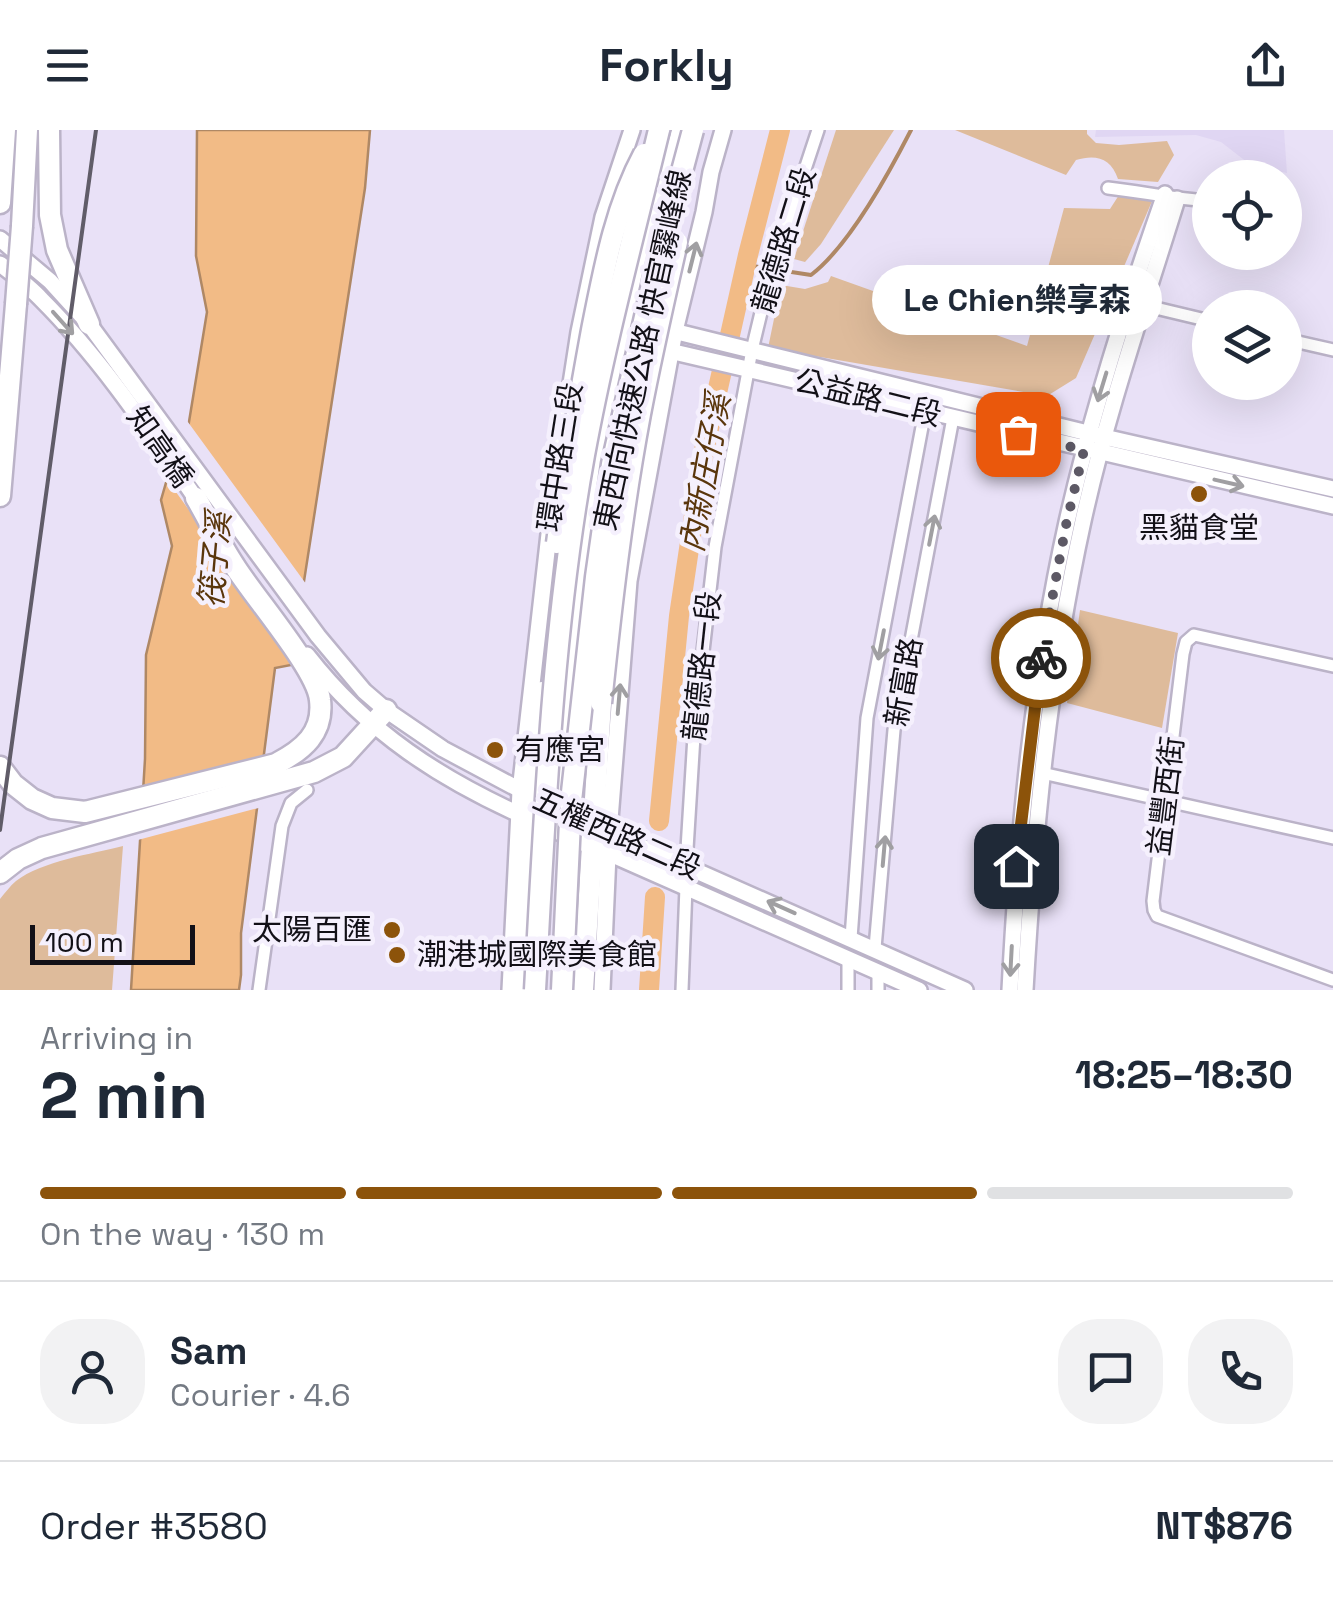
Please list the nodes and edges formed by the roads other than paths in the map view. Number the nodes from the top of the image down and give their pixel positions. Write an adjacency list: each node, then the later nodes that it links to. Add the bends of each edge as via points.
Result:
1 (5, 130): 12 (highway)
2 (27, 130): 33 (highway, bridge)
3 (49, 130): 19 (highway, via 57,250)
4 (632, 130): 16 (street, 環中路三段, via 603,217)
5 (658, 130): 44 (highway, bridge, via 625,195 606,262 561,511); 63 (highway, 東西向快速公路 快官霧峰線, bridge, via 588,434 566,570)
6 (723, 130): 21 (street, one-way to 6)
7 (818, 130): 24 (street, 龍德路二段)
8 (683, 134): 18 (street, 環中路三段, via 661,190); 51 (highway, bridge, via 688,194 636,432 612,586); 65 (highway, 東西向快速公路 快官霧峰線, bridge, via 612,464 596,577 572,801)
9 (1108, 188): 10 (street)
10 (1171, 197): 11 (street); 15 (street); 31 (street, one-way to 31)
11 (1192, 199)
12 (0, 203)
13 (0, 239): 19 (street)
14 (0, 264): 28 (street, one-way to 28)
15 (1143, 305): 17 (street); 31 (street)
16 (583, 313): 18 (street, 公益路二段); 20 (street, 環中路三段)
17 (1192, 317)
18 (627, 322): 21 (street, 公益路二段); 22 (street, 環中路三段)
19 (89, 324): 28 (street)
20 (579, 332): 22 (street, 公益路二段); 44 (street, 環中路三段, via 543,570)
21 (682, 333): 24 (street, 公益路二段); 26 (street)
22 (622, 341): 26 (street, 公益路二段); 46 (street, 環中路三段, via 574,572)
23 (1302, 343): 25 (street)
24 (752, 350): 27 (street, 龍德路一段); 31 (street, 公益路二段)
25 (1333, 350)
26 (678, 353): 27 (street, 公益路二段); 51 (street, one-way to 26, via 629,581)
27 (740, 367): 29 (street, 公益路二段); 52 (street, 龍德路一段, via 695,720)
28 (125, 386): 34 (street, 知高橋); 36 (street, 知高橋)
29 (925, 411): 30 (street, 公益路二段); 55 (street, 新富路, one-way to 55, via 867,718)
30 (953, 418): 31 (street, 公益路二段); 56 (street, 新富路, one-way to 30, via 894,730)
31 (1094, 443): 32 (street, 公益路二段); 35 (street, 公益路二段, one-way to 35); 42 (street); 73 (street, one-way to 73, via 1066,525 1039,674 1016,866)
32 (1333, 489)
33 (0, 496)
34 (196, 498): 37 (highway, via 234,565)
35 (1333, 506)
36 (307, 621): 39 (street, 五權西路二段)
37 (306, 661): 39 (street, 五權西路二段); 41 (highway, via 321,714 312,739)
38 (1333, 666): 45 (street, 益豐西街, via 1194,635 1183,654)
39 (379, 718): 41 (highway, via 343,757 314,772); 44 (street, 五權西路二段); 48 (street, 五權西路二段, via 450,780)
40 (0, 768): 47 (highway, via 22,792 52,808)
41 (281, 772): 47 (highway)
42 (1042, 773): 45 (street); 74 (street)
43 (307, 790): 60 (street, via 291,803 282,826)
44 (526, 794): 46 (street, 五權西路二段); 48 (highway)
45 (1166, 802): 50 (street); 59 (street, 益豐西街, via 1153,902 1157,916)
46 (556, 809): 49 (street, 環中路三段); 51 (street, 五權西路二段); 51 (street)
47 (128, 812): 53 (highway)
48 (525, 817): 49 (street, 五權西路二段); 61 (street); 62 (highway)
49 (551, 829): 51 (street, 五權西路二段); 64 (street, 環中路三段)
50 (1333, 838)
51 (596, 840): 52 (street, 五權西路二段); 54 (street, 五權西路二段); 65 (street); 66 (highway); 67 (street)
52 (686, 866): 55 (street, 五權西路二段, one-way to 52)
53 (0, 873)
54 (686, 888): 57 (street, 五權西路二段); 68 (street)
55 (851, 938): 56 (street, 五權西路二段)
56 (875, 948): 72 (street, 五權西路二段)
57 (848, 958): 58 (street, 五權西路二段); 69 (street)
58 (878, 972): 70 (street); 71 (street, 五權西路二段)
59 (1333, 980)
60 (259, 990)
61 (510, 990)
62 (522, 990)
63 (535, 990)
64 (544, 990)
65 (565, 990)
66 (583, 990)
67 (602, 990)
68 (682, 990)
69 (848, 990)
70 (878, 990)
71 (919, 990)
72 (965, 990)
73 (1010, 990)
74 (1025, 990)

